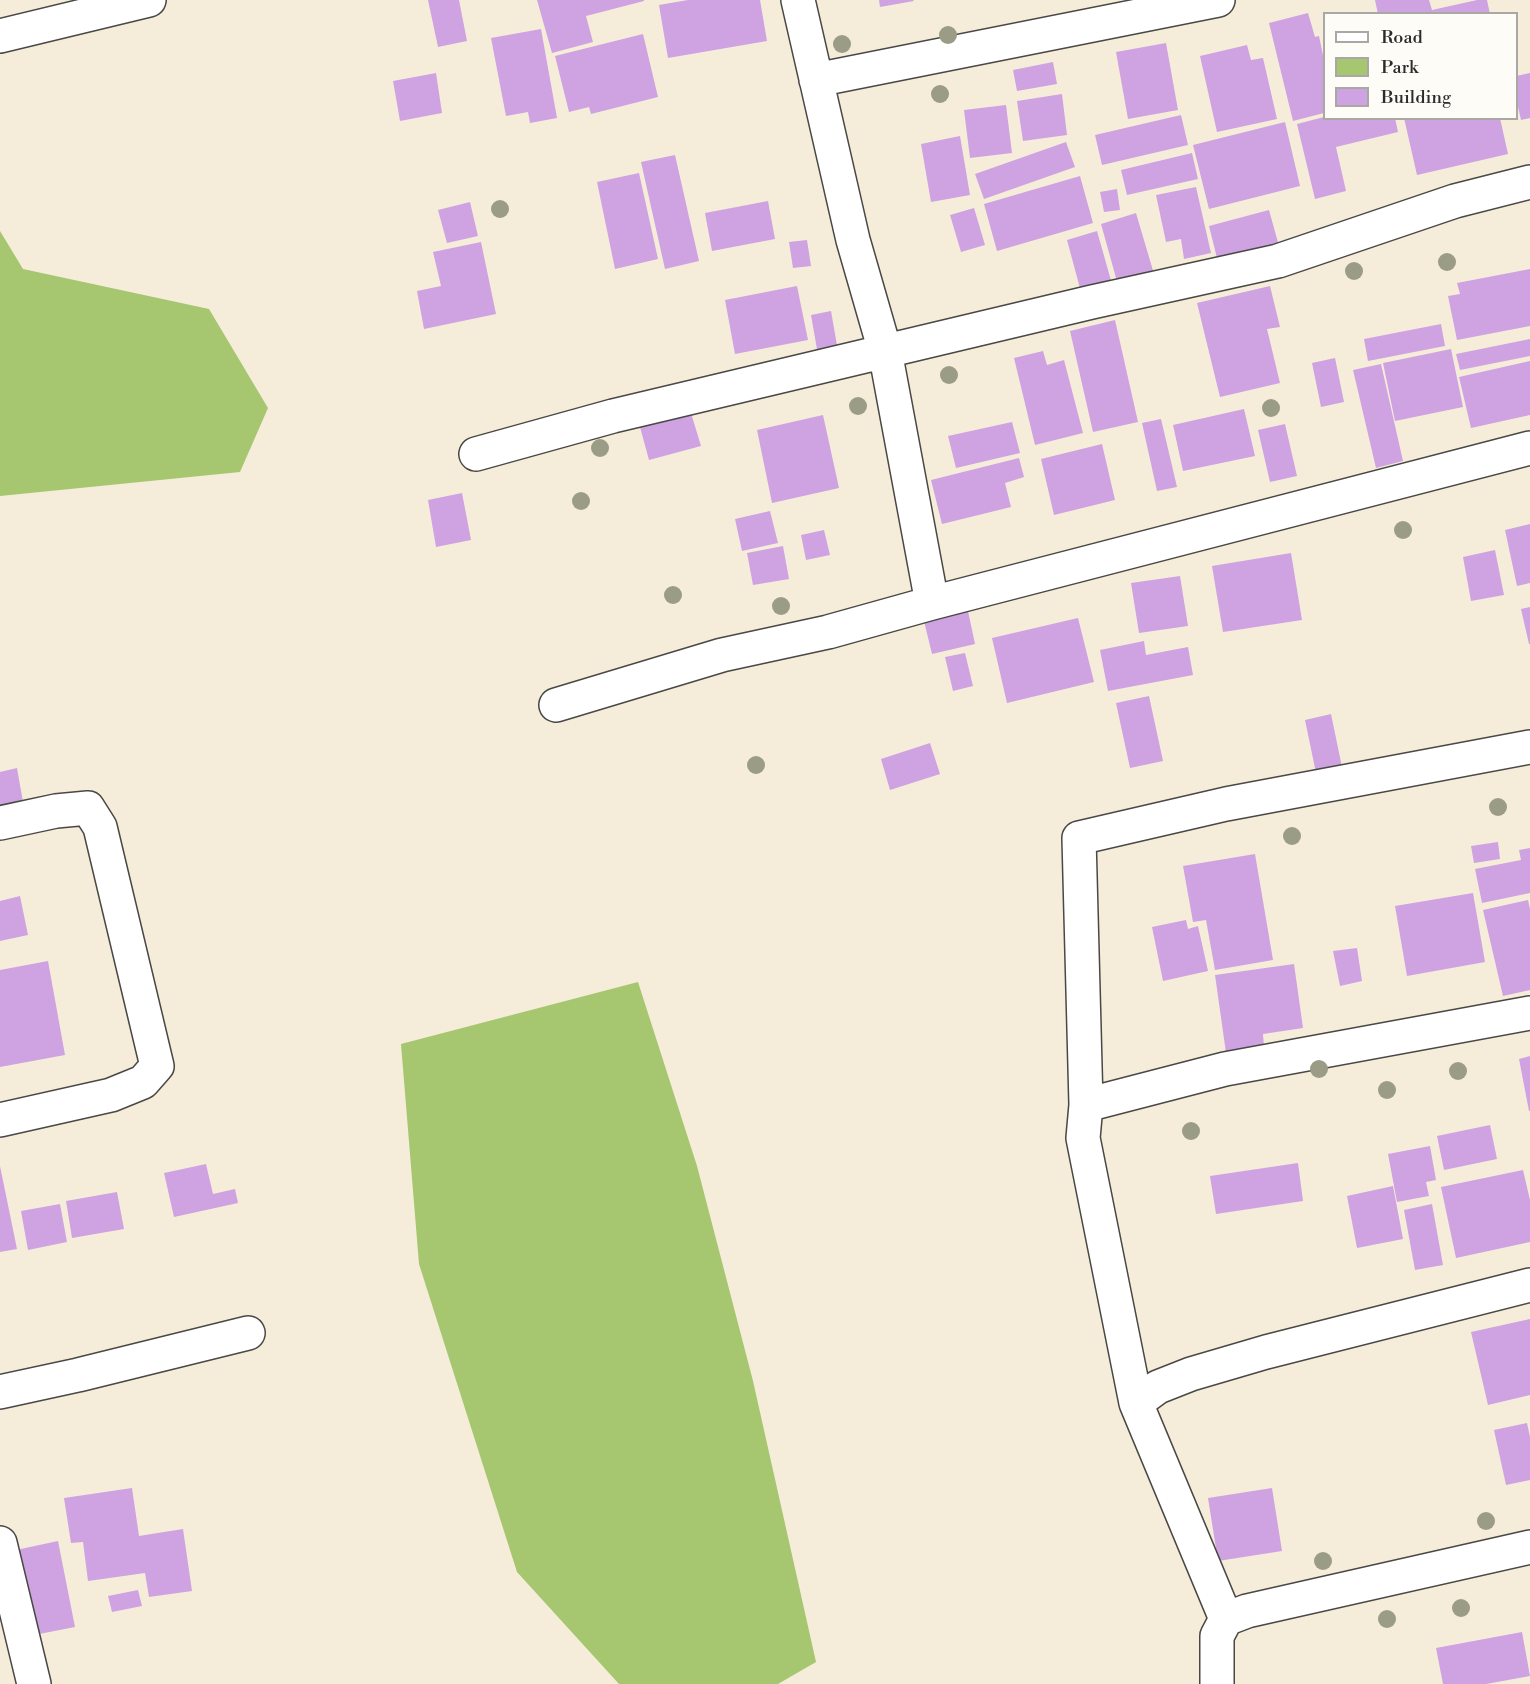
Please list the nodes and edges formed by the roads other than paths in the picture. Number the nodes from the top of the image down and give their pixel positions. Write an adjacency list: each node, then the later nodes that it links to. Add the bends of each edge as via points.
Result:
1 (149, 0): 4 (street)
2 (798, 0): 5 (street)
3 (1218, 0): 5 (street)
4 (0, 36)
5 (816, 80): 7 (street, via 853,240)
6 (1530, 183): 7 (street, via 1455,201 1278,261)
7 (885, 351): 9 (street, via 613,416); 10 (street)
8 (1530, 447): 10 (street)
9 (477, 454)
10 (932, 603): 11 (street, via 722,656)
11 (556, 705)
12 (1530, 747): 15 (street, via 1226,804 1080,838)
13 (0, 823): 16 (street, via 88,808 100,827 157,1066 143,1082 111,1095)
14 (1530, 1013): 15 (street, via 1225,1070)
15 (1086, 1105): 20 (street, via 1083,1138)
16 (0, 1120)
17 (1530, 1286): 20 (street, via 1191,1374 1158,1387)
18 (248, 1333): 19 (street)
19 (0, 1392)
20 (1136, 1403): 23 (street)
21 (0, 1543): 24 (street)
22 (1530, 1547): 23 (street)
23 (1226, 1619): 26 (street, via 1217,1636)
24 (13, 1653): 25 (street)
25 (34, 1684)
26 (1217, 1684)

